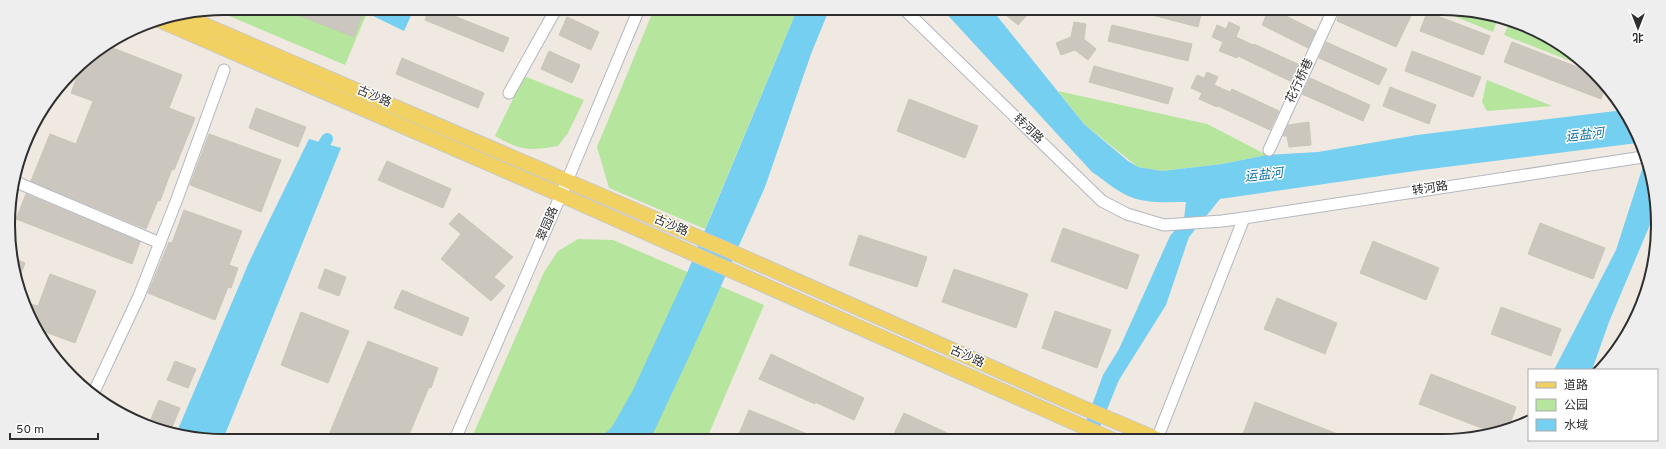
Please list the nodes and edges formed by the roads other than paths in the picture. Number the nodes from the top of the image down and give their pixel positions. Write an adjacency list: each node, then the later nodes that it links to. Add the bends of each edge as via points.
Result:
1 (553, 15): 8 (street)
2 (636, 15): 11 (street, 翠园路)
3 (911, 15): 14 (street, 转河路, via 1102,201 1127,214 1164,225)
4 (1331, 15): 9 (street, 花行桥巷)
5 (189, 18): 11 (main road, 古沙路)
6 (166, 23): 13 (main road, 古沙路)
7 (224, 70): 15 (street)
8 (509, 93)
9 (1269, 150)
10 (1640, 157): 14 (street, 转河路)
11 (567, 181): 13 (street, 翠园路); 19 (main road, 古沙路)
12 (19, 183): 15 (street)
13 (561, 195): 17 (street, 翠园路); 18 (main road, 古沙路)
14 (1244, 218): 20 (street)
15 (160, 243): 16 (street, via 139,296)
16 (95, 389)
17 (457, 434)
18 (1100, 434)
19 (1146, 434)
20 (1159, 434)

